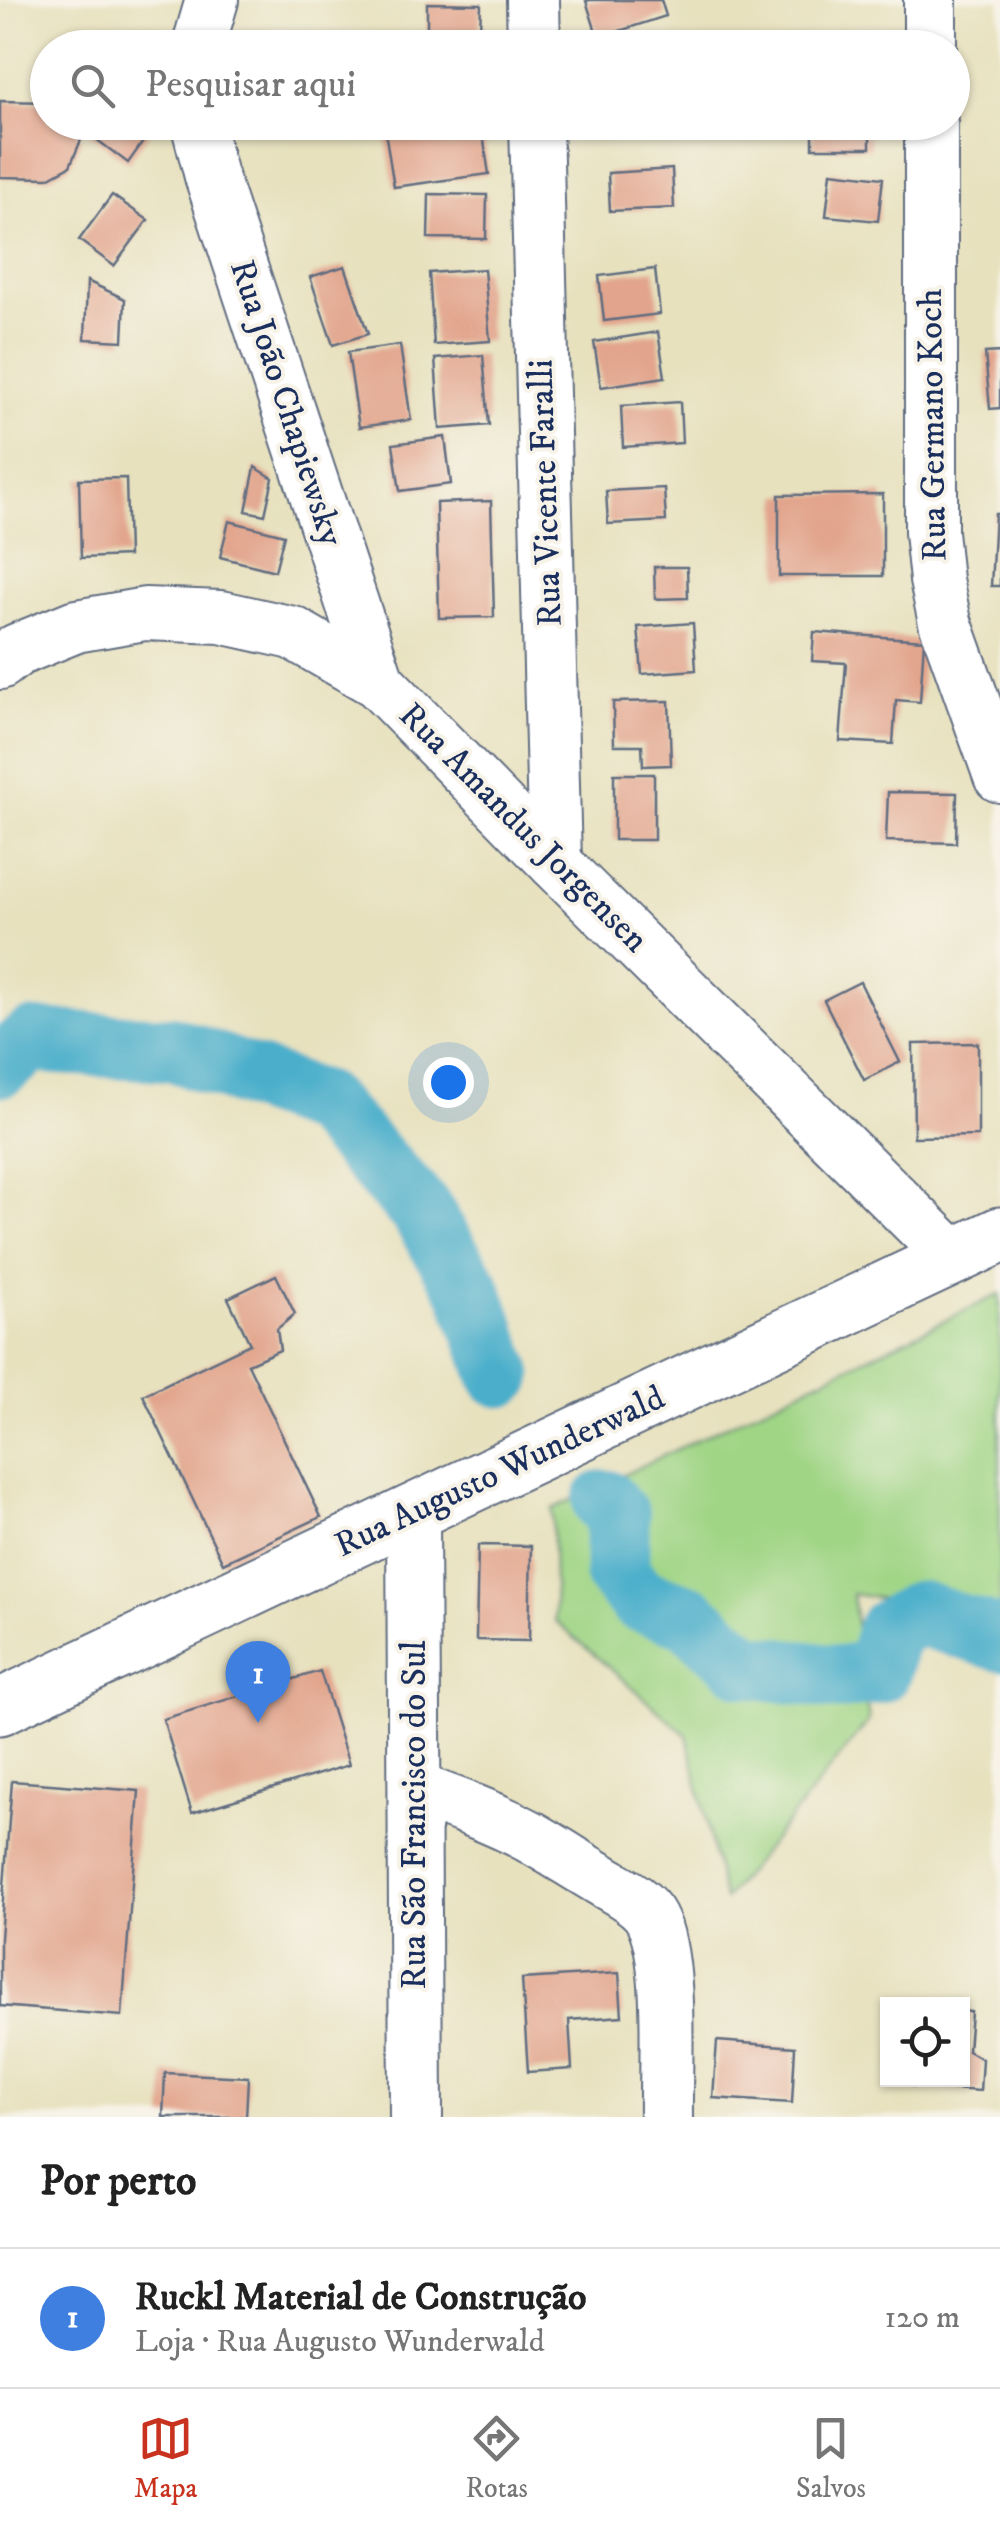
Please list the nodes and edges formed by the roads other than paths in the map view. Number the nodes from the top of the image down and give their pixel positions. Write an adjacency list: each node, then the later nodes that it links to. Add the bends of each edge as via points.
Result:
1 (212, 0): 4 (street)
2 (532, 0): 5 (street)
3 (930, 0): 6 (street)
4 (203, 30)
5 (533, 30)
6 (930, 30)
7 (202, 140): 11 (street, Rua João Chapiewsky)
8 (536, 140): 13 (street, Rua Vicente Faralli)
9 (930, 140): 12 (street, Rua Germano Koch, via 936,580)
10 (0, 663): 11 (street, Rua Amandus Jorgensen, via 76,626 145,614 221,616 292,633)
11 (378, 682): 13 (street, Rua Amandus Jorgensen)
12 (1000, 776)
13 (555, 863): 14 (street, Rua Amandus Jorgensen)
14 (977, 1246): 15 (main road, Rua Augusto Wunderwald)
15 (413, 1514): 16 (main road, Rua Augusto Wunderwald); 17 (street, Rua São Francisco do Sul)
16 (0, 1706)
17 (415, 1789): 18 (street, Rua São Francisco do Sul); 19 (street, via 528,1836 650,1916 665,1980)
18 (416, 2117)
19 (666, 2117)

